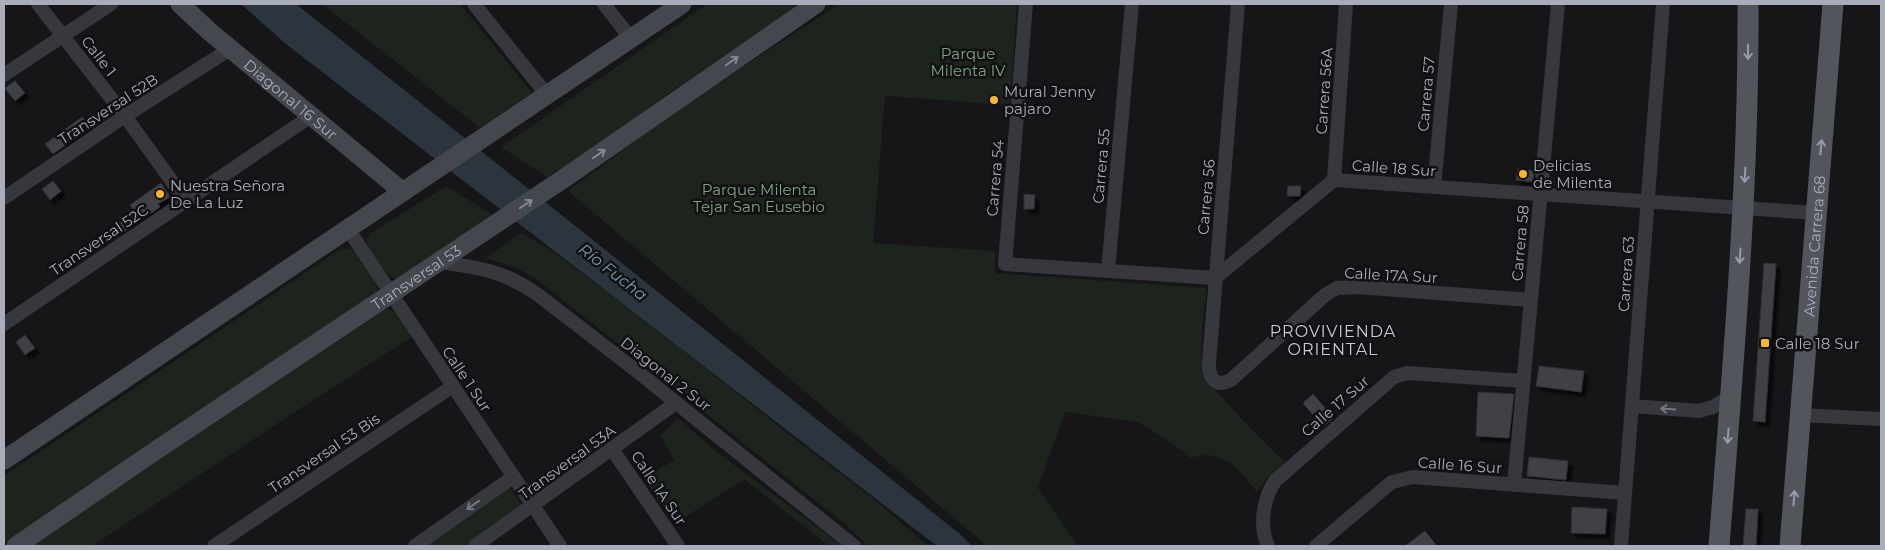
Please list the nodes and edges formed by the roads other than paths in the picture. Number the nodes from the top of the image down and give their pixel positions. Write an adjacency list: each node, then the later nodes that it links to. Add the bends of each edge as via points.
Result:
1 (38, 4): 17 (street, Calle 1)
2 (112, 4): 17 (street)
3 (180, 4): 19 (street, Diagonal 16 Sur)
4 (474, 4): 21 (street)
5 (604, 4): 18 (street)
6 (682, 4): 18 (street)
7 (816, 4): 34 (street, Transversal 53, one-way to 7)
8 (1026, 4): 35 (street, Carrera 54, via 1005,264)
9 (1132, 4): 35 (street, Carrera 55)
10 (1238, 4): 36 (street, Carrera 56)
11 (1346, 4): 24 (street, Carrera 56A)
12 (1451, 4): 25 (street, Carrera 57)
13 (1558, 4): 27 (street, Carrera 58)
14 (1663, 4): 30 (street, Carrera 63)
15 (1748, 4): 31 (main road, one-way to 31)
16 (1832, 4): 32 (main road, Avenida Carrera 68, one-way to 16)
17 (63, 36): 20 (street); 22 (street, Calle 1)
18 (631, 38): 21 (street)
19 (230, 48): 22 (street, Transversal 52B); 23 (street, Diagonal 16 Sur)
20 (4, 75)
21 (547, 94): 26 (street)
22 (125, 116): 28 (street, Transversal 52B); 29 (street, Calle 1)
23 (311, 116): 26 (street, Diagonal 16 Sur); 29 (street, Transversal 52C)
24 (1334, 180): 25 (street, Calle 18 Sur); 36 (street, Calle 18 Sur)
25 (1434, 187): 27 (street, Calle 18 Sur)
26 (402, 192): 33 (street)
27 (1541, 194): 30 (street, Calle 18 Sur); 38 (street, Carrera 58)
28 (4, 198)
29 (186, 201): 39 (street, Transversal 52C)
30 (1648, 201): 31 (street, Calle 18 Sur); 45 (street, Carrera 63)
31 (1743, 208): 32 (street, Calle 18 Sur); 43 (main road, one-way to 43)
32 (1816, 213): 46 (main road, Avenida Carrera 68)
33 (348, 229): 37 (street, Calle 1 Sur); 49 (street)
34 (440, 262): 37 (street, Transversal 53); 44 (street, Diagonal 2 Sur, via 489,269 520,283)
35 (1108, 271): 36 (street)
36 (1215, 278): 41 (street, Carrera 56, via 1209,372 1218,383)
37 (391, 294): 42 (street, Calle 1 Sur); 54 (street, Transversal 53)
38 (1531, 300): 40 (street, Carrera 58); 41 (street, Calle 17A Sur, via 1337,288)
39 (4, 324)
40 (1523, 381): 51 (street, Carrera 58); 61 (street, Calle 17 Sur, via 1407,373 1394,377 1280,475 1270,488 1264,509)
41 (1225, 383)
42 (453, 386): 50 (street, Calle 1 Sur); 55 (street, Transversal 53 Bis)
43 (1730, 396): 45 (street, one-way to 45, via 1699,411); 64 (main road, one-way to 64)
44 (676, 403): 48 (street, Transversal 53A); 60 (street, Diagonal 2 Sur)
45 (1632, 406): 52 (street, Carrera 63)
46 (1800, 415): 47 (street); 65 (main road, Avenida Carrera 68, one-way to 46)
47 (1881, 419)
48 (612, 449): 53 (street, Transversal 53A); 59 (street, Calle 1A Sur)
49 (4, 460)
50 (513, 477): 53 (street, Calle 1 Sur); 56 (street, Transversal 53A, one-way to 56)
51 (1514, 485): 52 (street, Calle 16 Sur); 62 (street, Calle 16 Sur, via 1413,477 1401,479 1387,486)
52 (1625, 493): 63 (street, Carrera 63)
53 (533, 506): 57 (street, Transversal 53A); 58 (street, Calle 1 Sur)
54 (16, 546)
55 (214, 546)
56 (415, 546)
57 (475, 546)
58 (560, 546)
59 (678, 546)
60 (854, 546)
61 (1268, 546)
62 (1316, 546)
63 (1621, 546)
64 (1719, 546)
65 (1790, 546)

